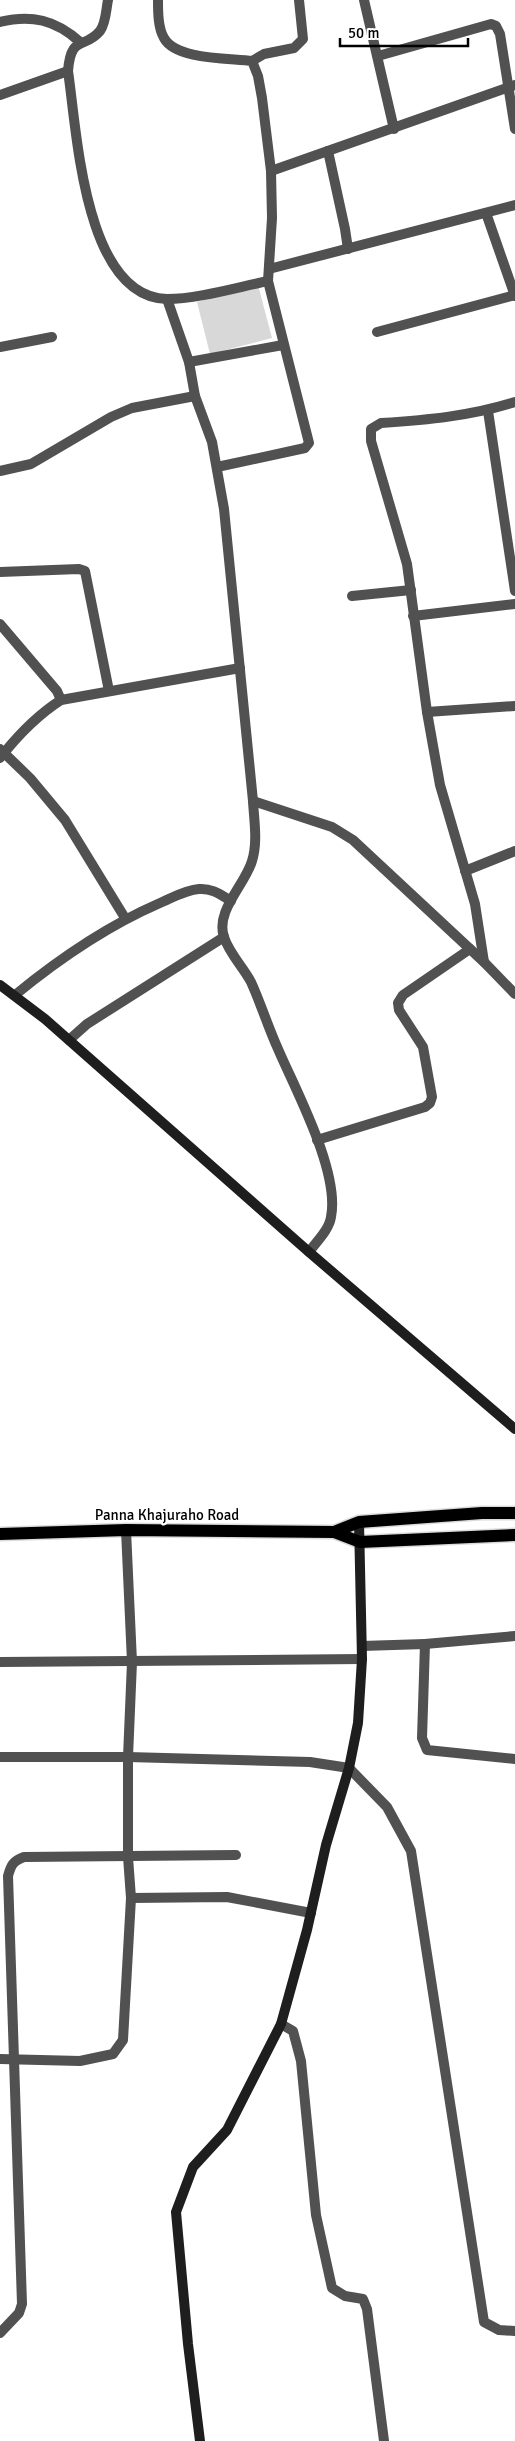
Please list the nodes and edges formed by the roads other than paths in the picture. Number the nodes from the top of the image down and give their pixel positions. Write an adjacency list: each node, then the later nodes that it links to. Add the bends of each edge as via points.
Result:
1 (108, 0): 6 (street, via 101,29 94,37)
2 (158, 0): 8 (street, via 164,38 174,49 187,54)
3 (299, 0): 8 (street, via 303,39 294,48 264,54)
4 (364, 0): 7 (street)
5 (0, 22): 6 (street, via 27,18 44,20)
6 (80, 42): 9 (street, via 69,58)
7 (378, 56): 10 (street, via 491,24 500,34); 12 (street)
8 (252, 61): 15 (street, via 258,76)
9 (68, 72): 11 (street); 22 (street, via 86,194 99,237 129,284 139,292)
10 (512, 86): 12 (street); 13 (street)
11 (0, 95)
12 (394, 129): 14 (street)
13 (515, 129)
14 (328, 151): 15 (street); 18 (street)
15 (272, 171): 19 (street)
16 (515, 205): 17 (street)
17 (486, 213): 18 (street); 21 (street)
18 (348, 249): 19 (street)
19 (269, 268): 20 (street)
20 (268, 281): 22 (street); 26 (street)
21 (515, 296): 23 (street)
22 (167, 298): 27 (street)
23 (377, 332)
24 (52, 337): 25 (street)
25 (0, 345)
26 (283, 345): 27 (street); 31 (street, via 309,443 306,448)
27 (189, 362): 28 (street)
28 (195, 396): 31 (street, via 212,442); 32 (street, via 132,408 31,464)
29 (515, 402): 30 (street)
30 (488, 411): 33 (street); 35 (street, via 422,421 381,423 371,429 371,441 400,536)
31 (217, 467): 41 (street)
32 (0, 471)
33 (511, 534): 36 (street)
34 (0, 572): 42 (street, via 85,571)
35 (411, 590): 37 (street); 39 (street)
36 (515, 591)
37 (352, 596)
38 (515, 604): 39 (street)
39 (413, 616): 45 (street)
40 (0, 624): 43 (street, via 57,691)
41 (240, 668): 42 (street); 47 (street)
42 (109, 691): 43 (street)
43 (61, 700): 46 (street, via 40,714)
44 (515, 706): 45 (street)
45 (426, 712): 49 (street, via 440,785)
46 (1, 753): 51 (street, via 30,778 65,820)
47 (253, 801): 50 (street, via 253,859); 53 (street, via 332,827 353,840)
48 (515, 851): 49 (street)
49 (465, 871): 54 (street, via 475,904)
50 (231, 901): 51 (street, via 214,891 199,889); 52 (street, via 222,924)
51 (125, 918): 57 (street, via 50,966)
52 (224, 937): 58 (street, via 87,1024); 59 (street, via 251,982)
53 (470, 949): 54 (street); 59 (street, via 403,995 398,1003 399,1010 423,1046 432,1097 430,1103)
54 (484, 962): 56 (street)
55 (0, 985): 57 (street)
56 (515, 994)
57 (15, 995): 58 (street)
58 (69, 1040): 60 (street)
59 (317, 1140): 60 (street, via 330,1191 331,1218)
60 (309, 1252): 61 (street)
61 (515, 1429)
62 (515, 1512): 63 (main road, Panna Khajuraho Road)
63 (359, 1522): 65 (main road, Panna Khajuraho Road); 68 (street)
64 (126, 1530): 65 (main road, Panna Khajuraho Road); 66 (main road, Panna Khajuraho Road); 74 (street)
65 (334, 1532): 68 (main road, Panna Khajuraho Road)
66 (0, 1534)
67 (515, 1535): 68 (main road, Panna Khajuraho Road)
68 (360, 1542): 71 (street)
69 (515, 1636): 70 (street)
70 (425, 1644): 71 (street); 77 (street, via 422,1738 427,1750)
71 (362, 1646): 72 (street)
72 (362, 1659): 74 (street); 78 (street, via 358,1723)
73 (0, 1662): 74 (street)
74 (132, 1662): 76 (street)
75 (0, 1757): 76 (street)
76 (128, 1757): 78 (street, via 310,1762); 80 (street)
77 (515, 1759)
78 (349, 1768): 82 (street, via 326,1845); 86 (street, via 387,1807 411,1851 484,2322 499,2330)
79 (236, 1855): 80 (street)
80 (128, 1857): 81 (street); 85 (street, via 24,1857 11,1865 8,1876)
81 (131, 1898): 82 (street, via 227,1897); 85 (street, via 125,2024 119,2049 113,2054 80,2061)
82 (311, 1913): 83 (street)
83 (281, 2024): 88 (street, via 227,2130 193,2168 176,2212); 89 (street, via 293,2031 301,2061 316,2216 332,2288 345,2296 363,2299 367,2309)
84 (0, 2059): 85 (street)
85 (13, 2060): 87 (street, via 22,2304 19,2313)
86 (515, 2331)
87 (0, 2333)
88 (200, 2441)
89 (384, 2441)

